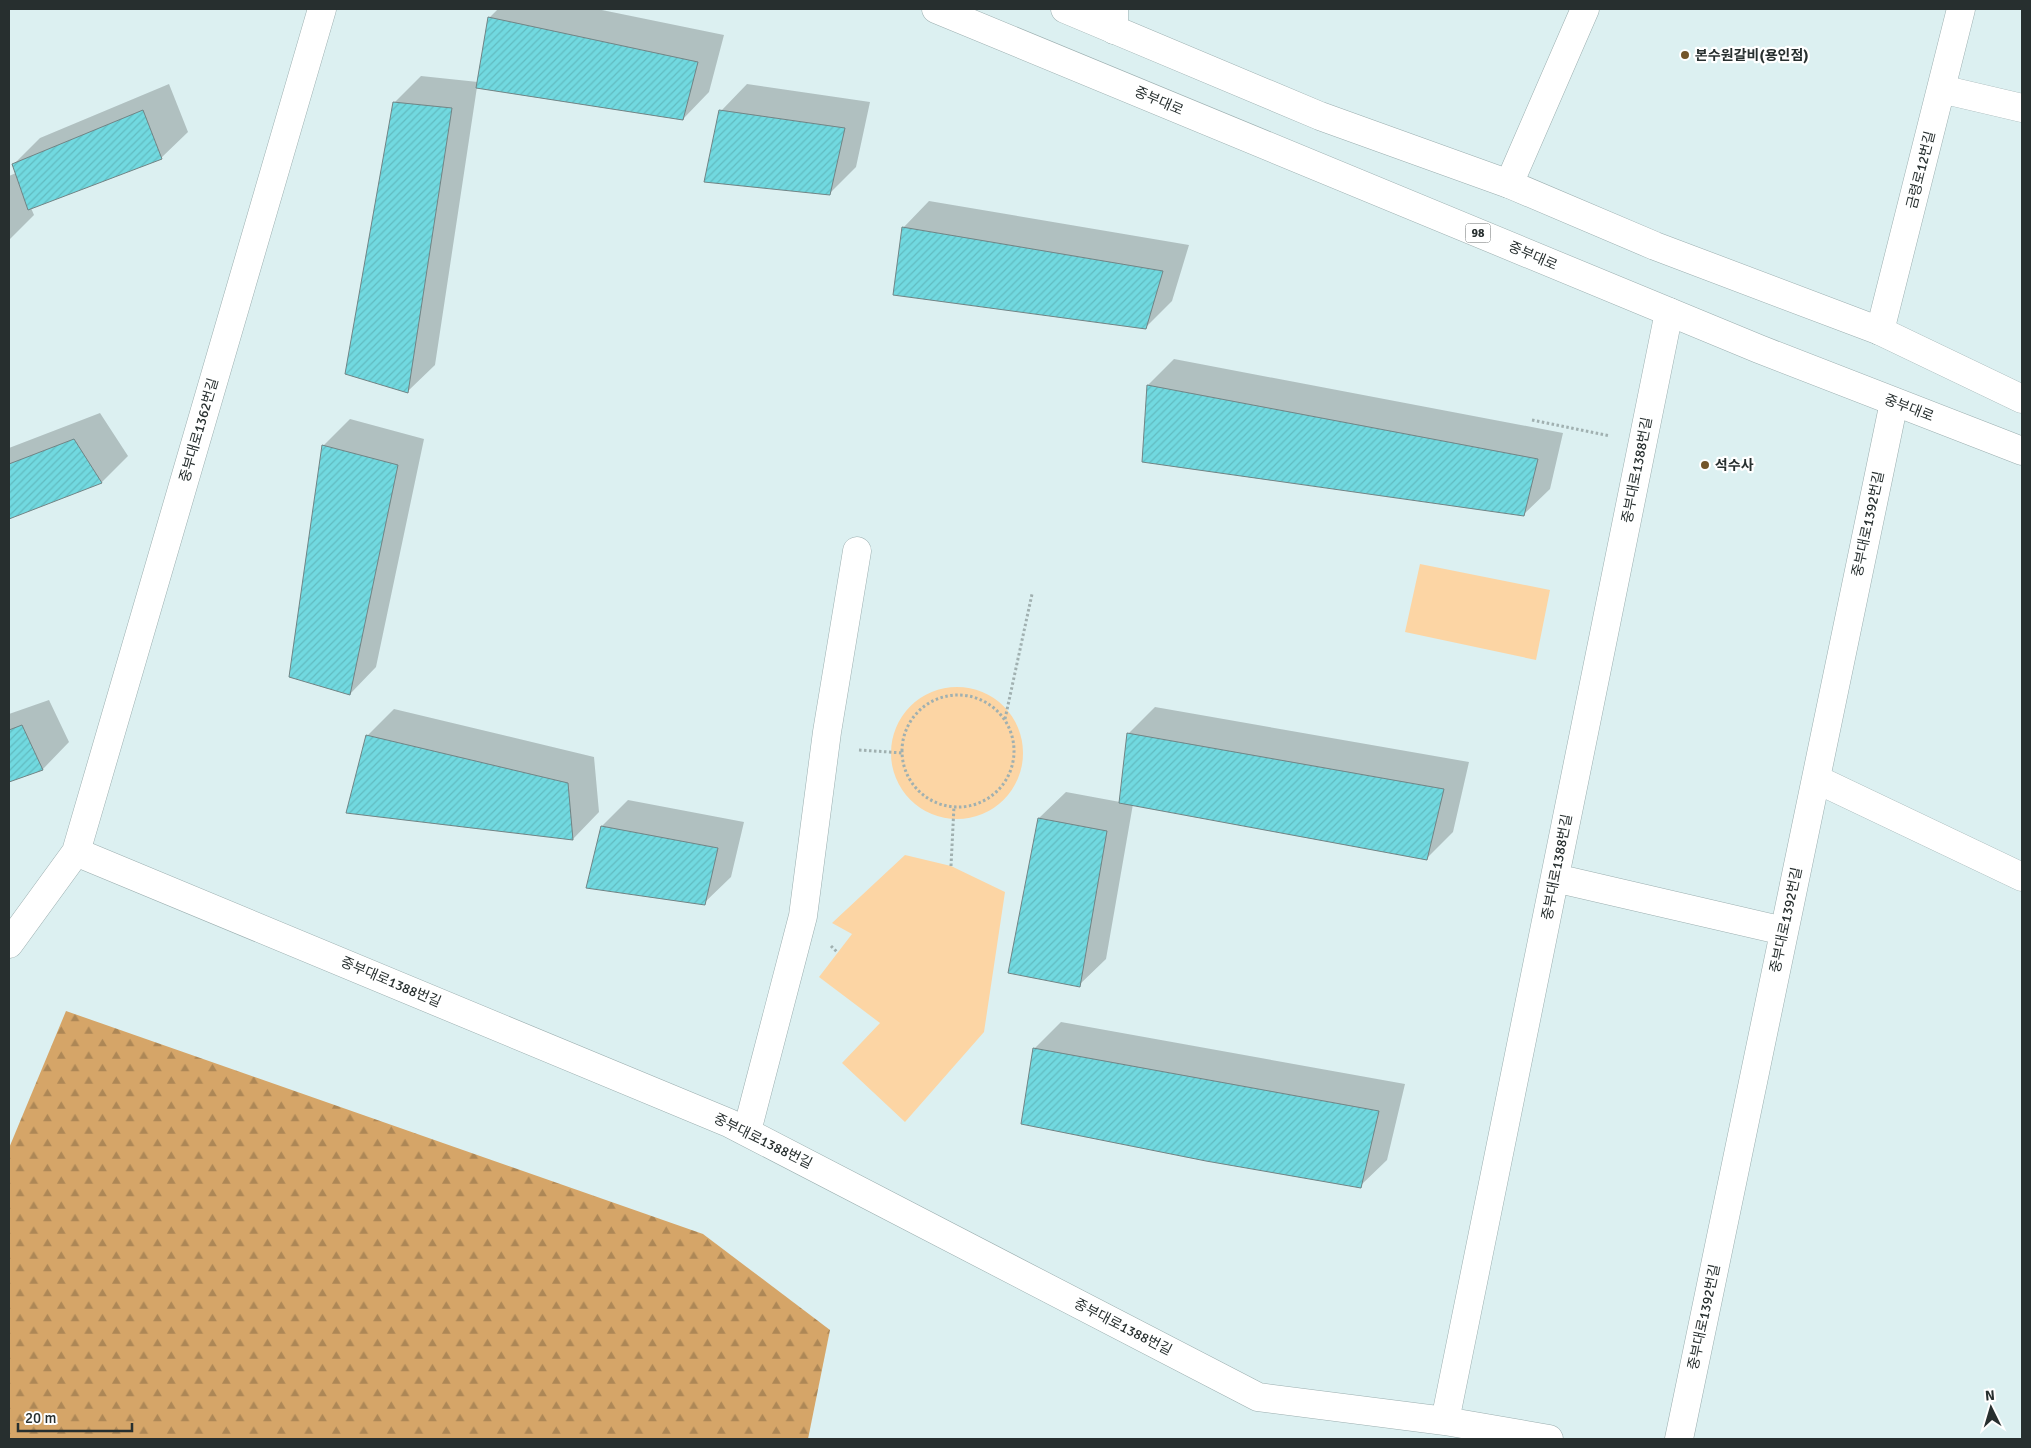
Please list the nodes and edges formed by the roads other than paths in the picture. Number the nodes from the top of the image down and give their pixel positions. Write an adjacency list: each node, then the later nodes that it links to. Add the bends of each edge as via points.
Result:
1 (322, 9): 17 (street, 중부대로1362번길)
2 (936, 9): 10 (street, 중부대로 / 98)
3 (1065, 9): 6 (street)
4 (1585, 9): 9 (street)
5 (1961, 9): 7 (street, 금령로12번길)
6 (1114, 20): 9 (street, via 1320,116)
7 (1941, 89): 8 (street); 11 (street, 금령로12번길)
8 (2022, 108)
9 (1509, 184): 11 (street, via 1655,246)
10 (1669, 312): 13 (street, 중부대로 / 98); 19 (street, 중부대로1388번길)
11 (1880, 331): 12 (street)
12 (2022, 398)
13 (1894, 402): 14 (street, 중부대로 / 98); 16 (street, 중부대로1392번길)
14 (2022, 451)
15 (858, 551): 22 (street, via 827,732 803,916)
16 (1816, 779): 18 (street); 20 (street, 중부대로1392번길)
17 (76, 852): 21 (street, 중부대로1362번길); 22 (street, 중부대로1388번길)
18 (2022, 877)
19 (1555, 878): 20 (street); 23 (street, 중부대로1388번길)
20 (1784, 931): 25 (street, 중부대로1392번길)
21 (9, 944)
22 (747, 1131): 23 (street, 중부대로1388번길, via 1258,1396)
23 (1445, 1421): 24 (street, 중부대로1388번길)
24 (1549, 1439)
25 (1679, 1439)

